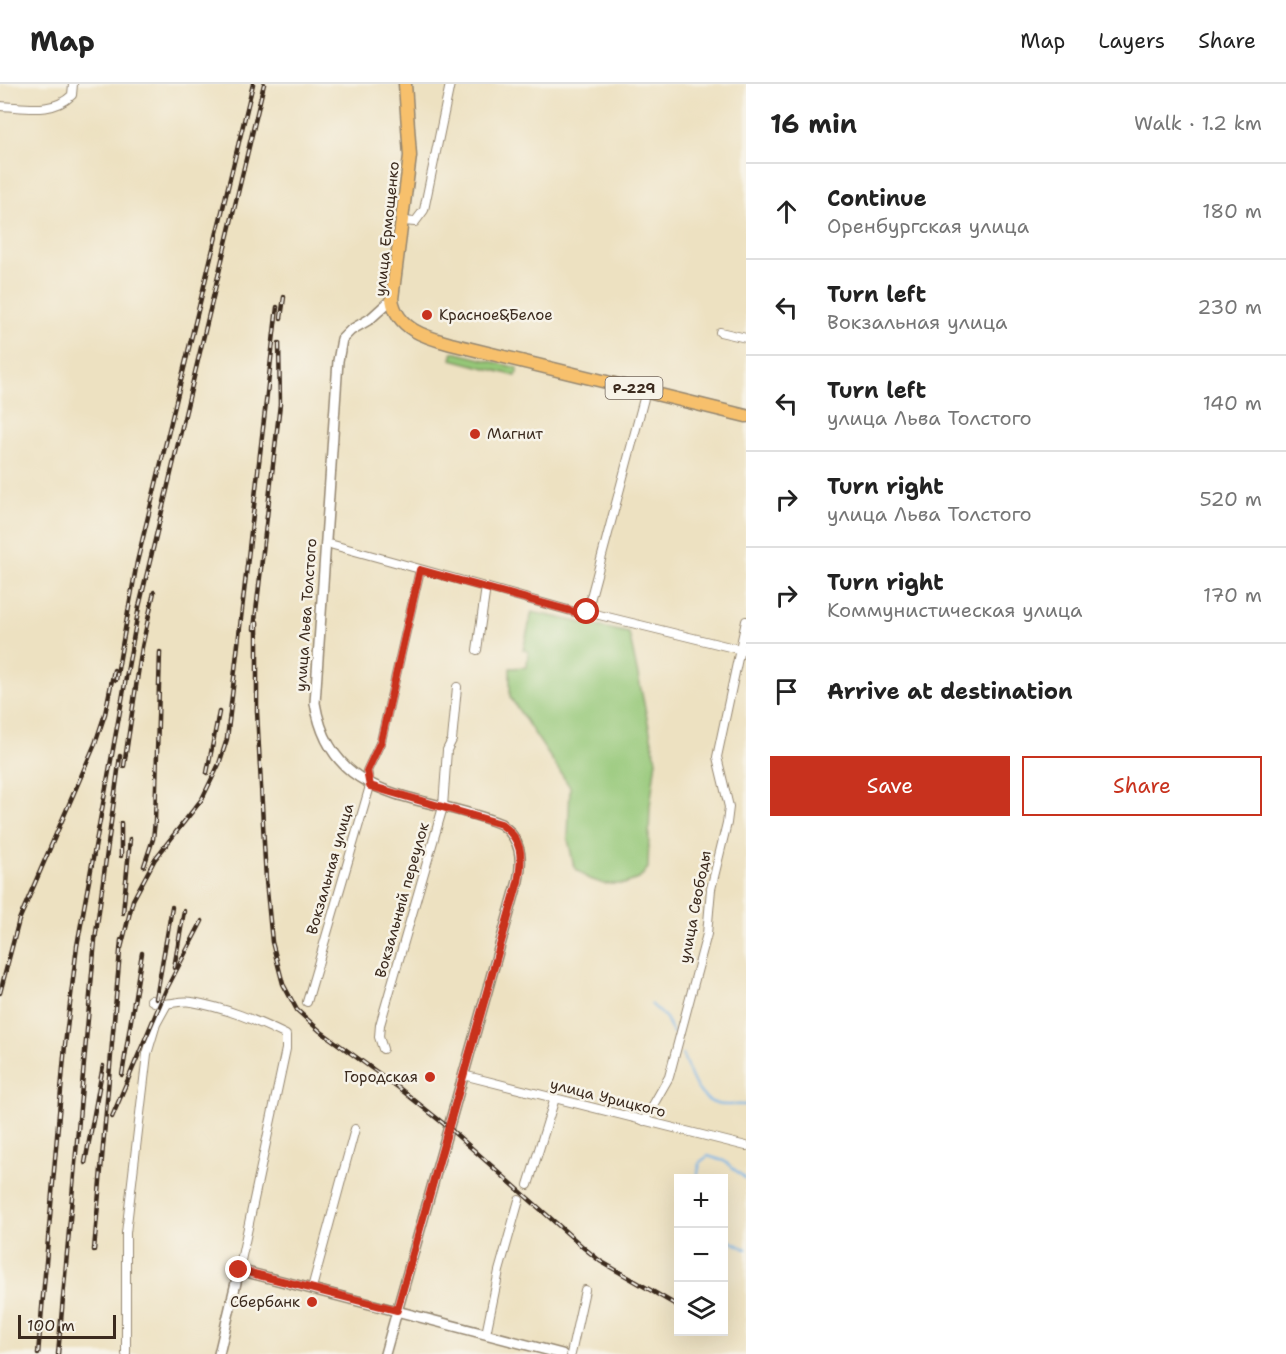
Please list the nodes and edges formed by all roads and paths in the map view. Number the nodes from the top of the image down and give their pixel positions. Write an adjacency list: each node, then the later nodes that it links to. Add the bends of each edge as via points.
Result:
1 (73, 84): 4 (street, via 72,95 62,105)
2 (405, 84): 5 (highway, улица Ермощенко, via 410,156)
3 (450, 84): 5 (street, via 424,210 415,222)
4 (0, 106)
5 (404, 221): 6 (highway, улица Ермощенко)
6 (393, 299): 9 (highway, улица Ермощенко / Р-229, via 397,316 408,327 451,344); 11 (street, улица Льва Толстого, via 342,339)
7 (720, 332): 8 (street)
8 (746, 338)
9 (646, 392): 10 (highway, Р-229); 14 (street)
10 (746, 416)
11 (326, 543): 12 (street); 19 (street, улица Льва Толстого, via 315,703 318,724 345,767)
12 (420, 570): 13 (street); 19 (street, Вокзальная улица, via 381,741 367,771)
13 (486, 587): 14 (street); 16 (street)
14 (587, 612): 17 (street)
15 (746, 621): 17 (street, улица Свободы)
16 (477, 650)
17 (743, 651): 27 (street, улица Свободы, via 717,757 729,807 711,889 707,934 669,1077)
18 (457, 687): 20 (street, Вокзальный переулок)
19 (370, 786): 20 (street, улица Льва Толстого); 22 (street, Вокзальная улица)
20 (443, 807): 24 (street, Вокзальный переулок, via 380,1025); 25 (street, улица Льва Толстого, via 501,824 516,837 520,847 518,882)
21 (151, 1000): 23 (street)
22 (307, 1002)
23 (167, 1004): 32 (street, via 188,1001 228,1010 286,1035); 37 (street, via 156,1024 146,1063 126,1233)
24 (383, 1049)
25 (463, 1075): 26 (street, улица Урицкого); 35 (street, улица Льва Толстого)
26 (555, 1098): 27 (street, улица Урицкого); 30 (street)
27 (644, 1121): 29 (street, улица Урицкого)
28 (355, 1128): 33 (street)
29 (746, 1146)
30 (528, 1185)
31 (519, 1200): 36 (street)
32 (239, 1270): 33 (street); 38 (street)
33 (312, 1288): 35 (street)
34 (585, 1290): 41 (street)
35 (397, 1310): 36 (street); 39 (street, улица Льва Толстого)
36 (486, 1334): 40 (street)
37 (126, 1354)
38 (219, 1354)
39 (385, 1354)
40 (562, 1354)
41 (571, 1354)

